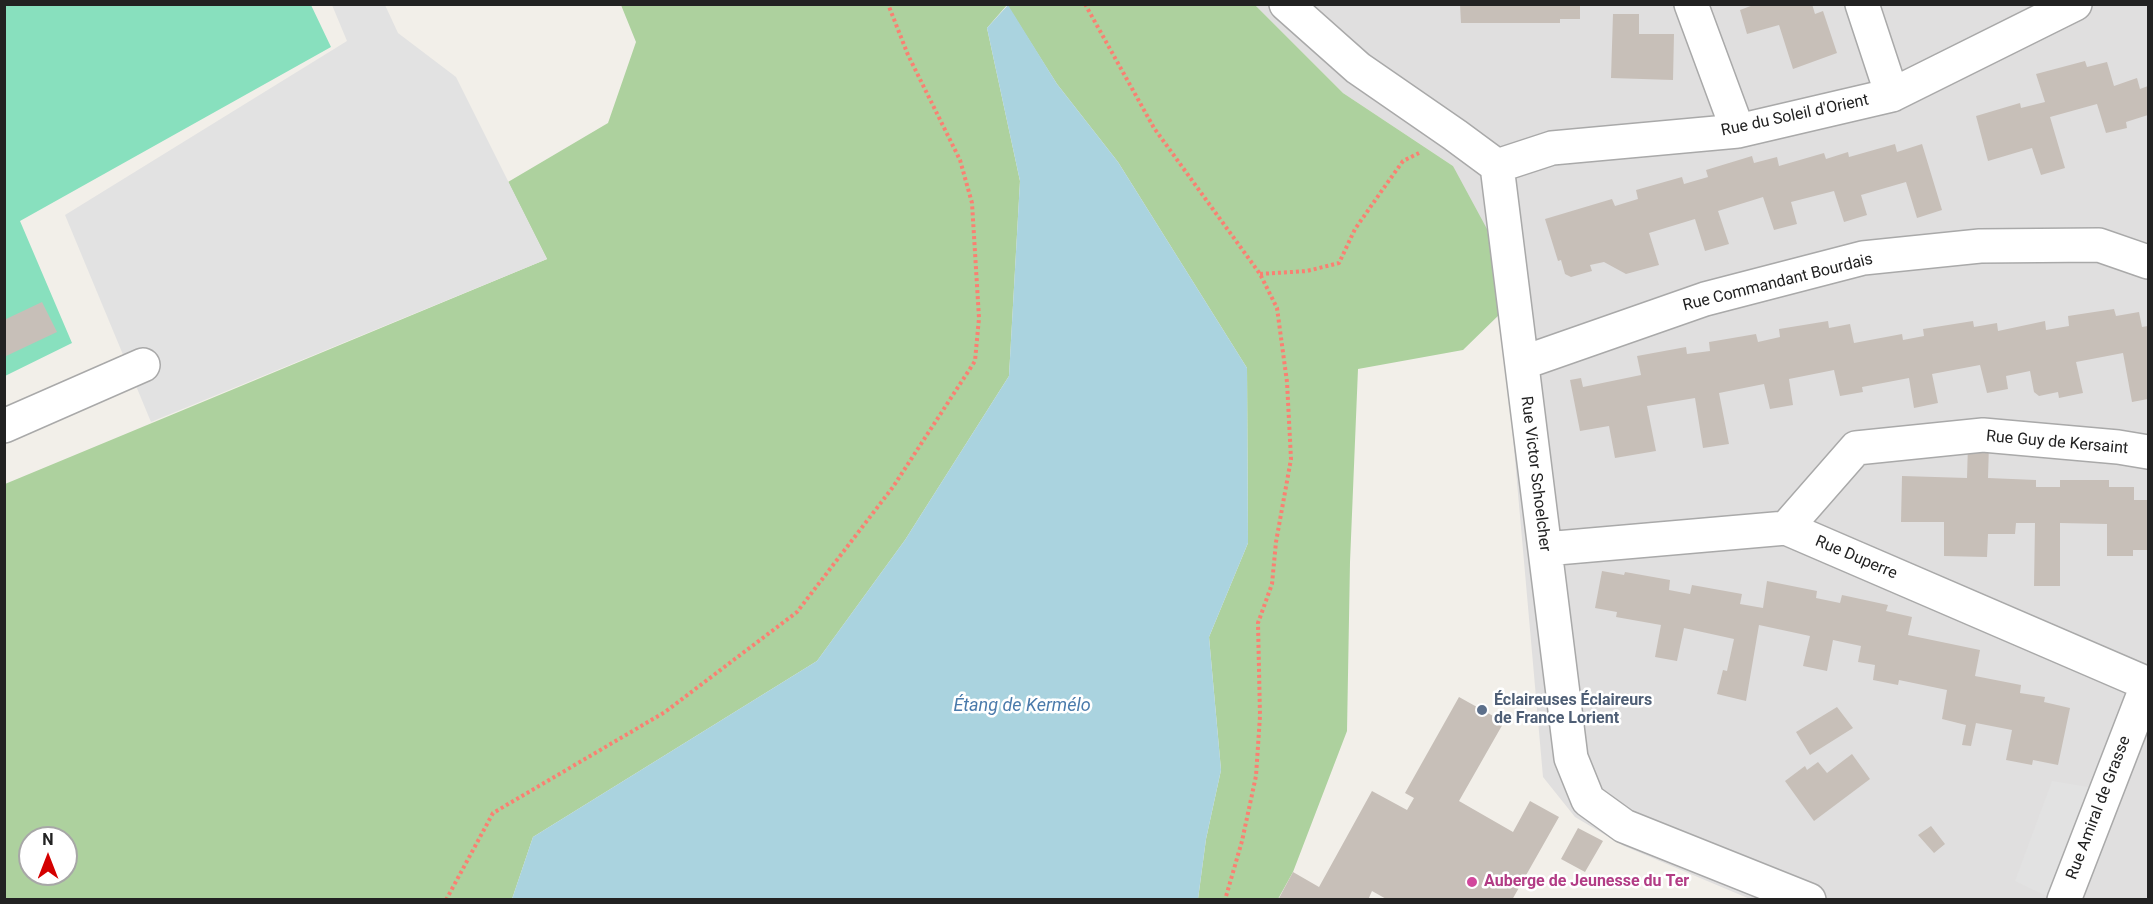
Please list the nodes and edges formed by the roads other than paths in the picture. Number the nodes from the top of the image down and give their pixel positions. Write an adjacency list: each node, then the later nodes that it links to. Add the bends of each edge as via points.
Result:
1 (1286, 4): 7 (street, via 1358,68)
2 (1691, 4): 6 (street)
3 (1862, 4): 5 (street)
4 (2074, 4): 5 (street, Rue du Soleil d'Orient)
5 (1892, 95): 6 (street, Rue du Soleil d'Orient)
6 (1738, 131): 7 (street, Rue du Soleil d'Orient, via 1552,148)
7 (1497, 166): 9 (street, Rue Victor Schoelcher)
8 (2148, 262): 9 (street, Rue Commandant Bourdais, via 2100,245 1980,246 1863,258 1705,299)
9 (1522, 363): 14 (street, Rue Victor Schoelcher)
10 (143, 365): 11 (street)
11 (4, 426)
12 (2148, 452): 13 (street, Rue Guy de Kersaint, via 1983,435 1856,448)
13 (1786, 528): 14 (street, Rue Duperre); 15 (street, Rue Duperre)
14 (1545, 549): 16 (street, Rue Victor Schoelcher, via 1571,758 1588,800 1624,826)
15 (2148, 683): 17 (street, Rue Amiral de Grasse)
16 (1809, 900)
17 (2064, 900)

